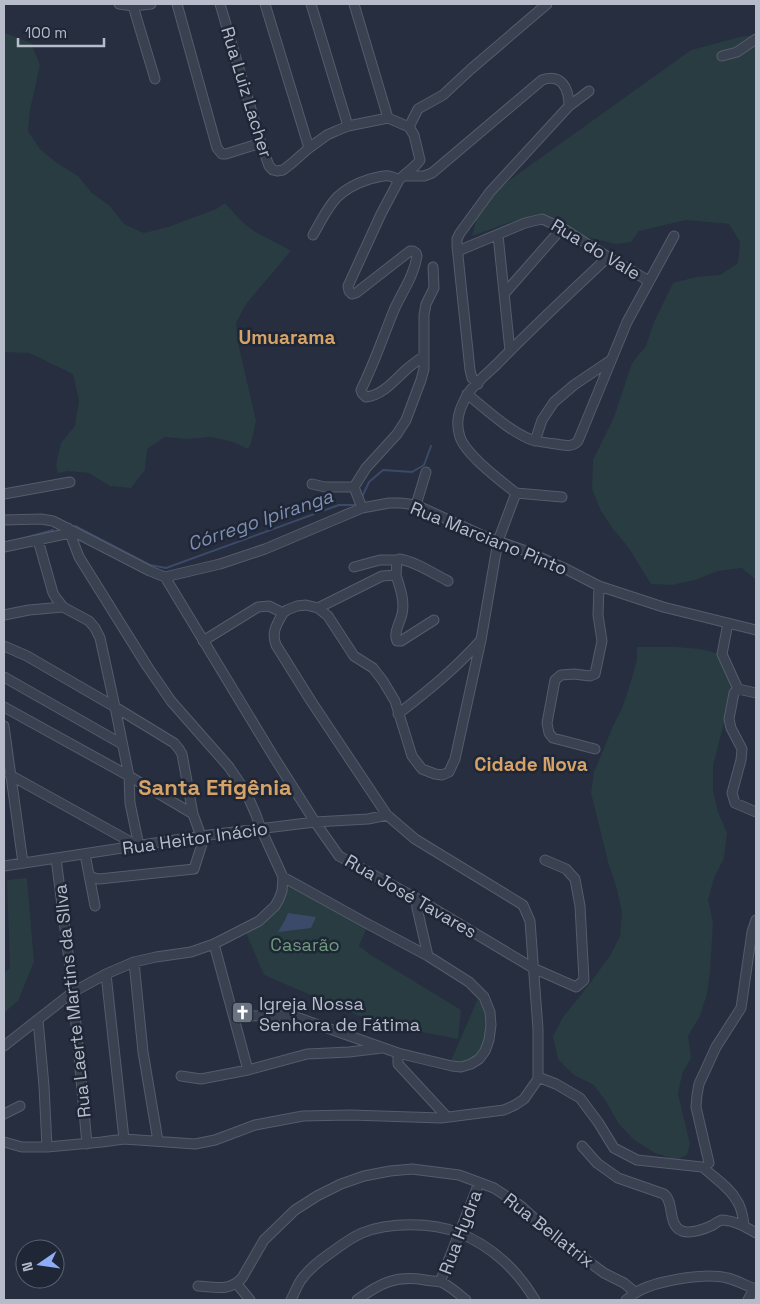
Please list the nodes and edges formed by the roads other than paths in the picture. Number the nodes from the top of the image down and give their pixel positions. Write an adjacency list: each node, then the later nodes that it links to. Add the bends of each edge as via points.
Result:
1 (120, 4): 9 (street)
2 (151, 4): 9 (street)
3 (176, 4): 18 (street, via 217,148 226,154)
4 (220, 4): 18 (street, Rua Luiz Lacher)
5 (265, 4): 19 (street)
6 (311, 4): 16 (street)
7 (354, 4): 15 (street)
8 (546, 4): 17 (street, via 443,95 418,109)
9 (133, 6): 12 (street)
10 (756, 39): 11 (street, via 737,52)
11 (722, 56)
12 (154, 79)
13 (589, 90): 14 (street)
14 (569, 106): 20 (street, via 569,95 562,84 554,78 542,80 432,173); 25 (street, via 490,192 460,233)
15 (388, 118): 16 (street); 17 (street)
16 (348, 126): 19 (street)
17 (408, 127): 20 (street, via 414,135 420,160)
18 (261, 143): 19 (street, Rua Luiz Lacher, via 269,166 277,171 283,170)
19 (309, 148)
20 (401, 178): 22 (street, via 384,175 347,188 330,205); 31 (street, via 348,286 352,294 356,293 405,253 416,253 410,280 395,308 362,393 366,397 375,395)
21 (562, 228): 23 (street, Rua do Vale, via 539,219); 26 (street, Rua do Vale); 29 (street)
22 (313, 235)
23 (498, 235): 25 (street, Rua do Vale); 29 (street)
24 (674, 236): 28 (street)
25 (458, 251): 33 (street, via 470,370)
26 (608, 257): 28 (street, Rua do Vale); 30 (street)
27 (433, 267): 31 (street, via 434,288 424,315)
28 (649, 281): 32 (street)
29 (504, 294): 30 (street)
30 (510, 351): 33 (street)
31 (424, 356): 39 (street, via 421,380 406,420)
32 (611, 360): 35 (street, via 554,402 542,420); 35 (street, via 578,441 568,446)
33 (478, 384): 34 (street)
34 (467, 394): 35 (street, via 513,430); 40 (street, via 458,416 460,437 476,459)
35 (535, 441)
36 (426, 472): 44 (street)
37 (70, 482): 41 (street)
38 (312, 484): 39 (street)
39 (354, 487): 43 (street)
40 (516, 493): 42 (street); 48 (street)
41 (4, 494)
42 (562, 497)
43 (360, 504): 44 (street, Rua Marciano Pinto); 53 (street, Rua Marciano Pinto, via 247,555)
44 (416, 506): 48 (street, Rua Marciano Pinto)
45 (4, 520): 46 (street, via 53,521)
46 (69, 531): 47 (street); 53 (street); 81 (street, via 80,557 147,666 171,701 229,767 246,792)
47 (38, 540): 49 (street); 56 (street, via 53,593)
48 (498, 541): 55 (street, Rua Marciano Pinto); 63 (street)
49 (4, 547)
50 (397, 560): 51 (street, via 380,560); 52 (street); 54 (street, via 405,560)
51 (354, 567)
52 (396, 575): 57 (street, via 382,576); 60 (street, via 403,603 395,634 397,641)
53 (165, 577): 64 (street, Rua José Tavares)
54 (448, 581)
55 (599, 586): 61 (street, Rua Marciano Pinto, via 663,607); 74 (street, via 598,615 602,640 595,674 562,675 555,680 547,723 554,738)
56 (63, 607): 59 (street); 70 (street, via 80,615 95,628)
57 (318, 608): 58 (street, via 297,606); 71 (street, via 328,616 354,656 373,668 394,701)
58 (282, 613): 64 (street, via 269,606 258,607); 79 (street, via 275,627 276,645)
59 (4, 616)
60 (434, 620)
61 (728, 623): 62 (street, Rua Marciano Pinto); 67 (street, via 722,654)
62 (756, 630)
63 (481, 640): 71 (street, via 440,681); 71 (street, via 455,759 448,772 442,775 422,769 412,756)
64 (203, 641): 80 (street, Rua José Tavares)
65 (4, 646): 70 (street)
66 (4, 677): 73 (street)
67 (738, 688): 68 (street); 77 (street, via 729,719 742,748 732,793 735,803)
68 (756, 693)
69 (4, 707): 76 (street)
70 (115, 707): 73 (street); 78 (street, via 179,749)
71 (398, 714)
72 (4, 726): 75 (street)
73 (122, 744): 76 (street)
74 (595, 749)
75 (10, 775): 83 (street); 87 (street)
76 (128, 776): 78 (street); 83 (street)
77 (756, 812)
78 (193, 814): 82 (street)
79 (387, 815): 80 (street, Rua Heitor Inácio); 97 (street, via 415,839 522,905 530,921)
80 (315, 822): 81 (street, Rua Heitor Inácio); 91 (street, Rua José Tavares, via 339,856)
81 (261, 829): 82 (street, Rua Heitor Inácio); 90 (street)
82 (201, 836): 83 (street, Rua Heitor Inácio); 89 (street, via 202,844 194,869 99,879)
83 (139, 846): 84 (street, Rua Heitor Inácio)
84 (85, 854): 85 (street, Rua Heitor Inácio); 89 (street)
85 (56, 858): 87 (street, Rua Heitor Inácio); 99 (street, Rua Laerte Martins da SIlva)
86 (545, 860): 97 (street, Rua José Tavares, via 566,870 575,879 580,906 584,980 576,987)
87 (23, 863): 88 (street, Rua Heitor Inácio)
88 (4, 866)
89 (89, 875): 92 (street)
90 (283, 877): 94 (street, via 282,891 274,906 259,920); 95 (street)
91 (416, 898): 95 (street); 97 (street, Rua José Tavares)
92 (95, 906)
93 (756, 920): 117 (street, via 740,1008 716,1047 699,1084 696,1107 706,1149)
94 (214, 944): 96 (street, via 191,952); 100 (street)
95 (428, 956): 104 (street, via 469,982 484,997 490,1012 489,1040 479,1059 461,1067)
96 (134, 962): 98 (street); 112 (street, via 143,1052)
97 (533, 968): 107 (street)
98 (106, 974): 99 (street); 111 (street)
99 (74, 992): 101 (street); 114 (street, Rua Laerte Martins da SIlva)
100 (234, 1017): 103 (street, via 296,1017); 105 (street)
101 (38, 1020): 102 (street); 116 (street)
102 (4, 1046)
103 (383, 1048): 104 (street); 105 (street, via 307,1054)
104 (398, 1053): 110 (street, via 398,1064)
105 (248, 1070): 106 (street, via 201,1079)
106 (181, 1076)
107 (538, 1077): 110 (street, via 524,1099 515,1106); 117 (street, via 580,1098 614,1148 637,1160 692,1166)
108 (20, 1106): 109 (street)
109 (4, 1114)
110 (447, 1117): 112 (street, via 303,1116 254,1125 208,1142)
111 (124, 1138): 112 (street); 114 (street)
112 (158, 1141)
113 (4, 1142): 116 (street, via 22,1147)
114 (87, 1144): 116 (street)
115 (582, 1146): 119 (street, via 597,1163 618,1178 667,1196 675,1225 681,1230 691,1232 722,1220)
116 (47, 1147)
117 (705, 1164): 119 (street, via 738,1202)
118 (479, 1183): 120 (street, Rua Hydra); 123 (street, Rua Bellatrix, via 459,1175 412,1169 381,1172 341,1184 295,1210 280,1224 264,1240); 126 (street, Rua Bellatrix, via 494,1188 521,1206 550,1233)
119 (744, 1225): 121 (street)
120 (459, 1232): 122 (street, Rua Hydra); 128 (street, via 416,1224 385,1226 362,1234 319,1261 302,1279); 131 (street, via 498,1256 517,1274)
121 (756, 1233)
122 (440, 1282): 129 (street, via 414,1278 390,1281); 130 (street)
123 (237, 1284): 124 (street, via 224,1288); 127 (street)
124 (198, 1286)
125 (755, 1289): 126 (street, via 727,1278 705,1275 651,1286); 133 (street)
126 (636, 1293): 132 (street)
127 (250, 1300)
128 (291, 1300)
129 (357, 1300)
130 (466, 1300)
131 (536, 1300)
132 (626, 1300)
133 (748, 1300)

